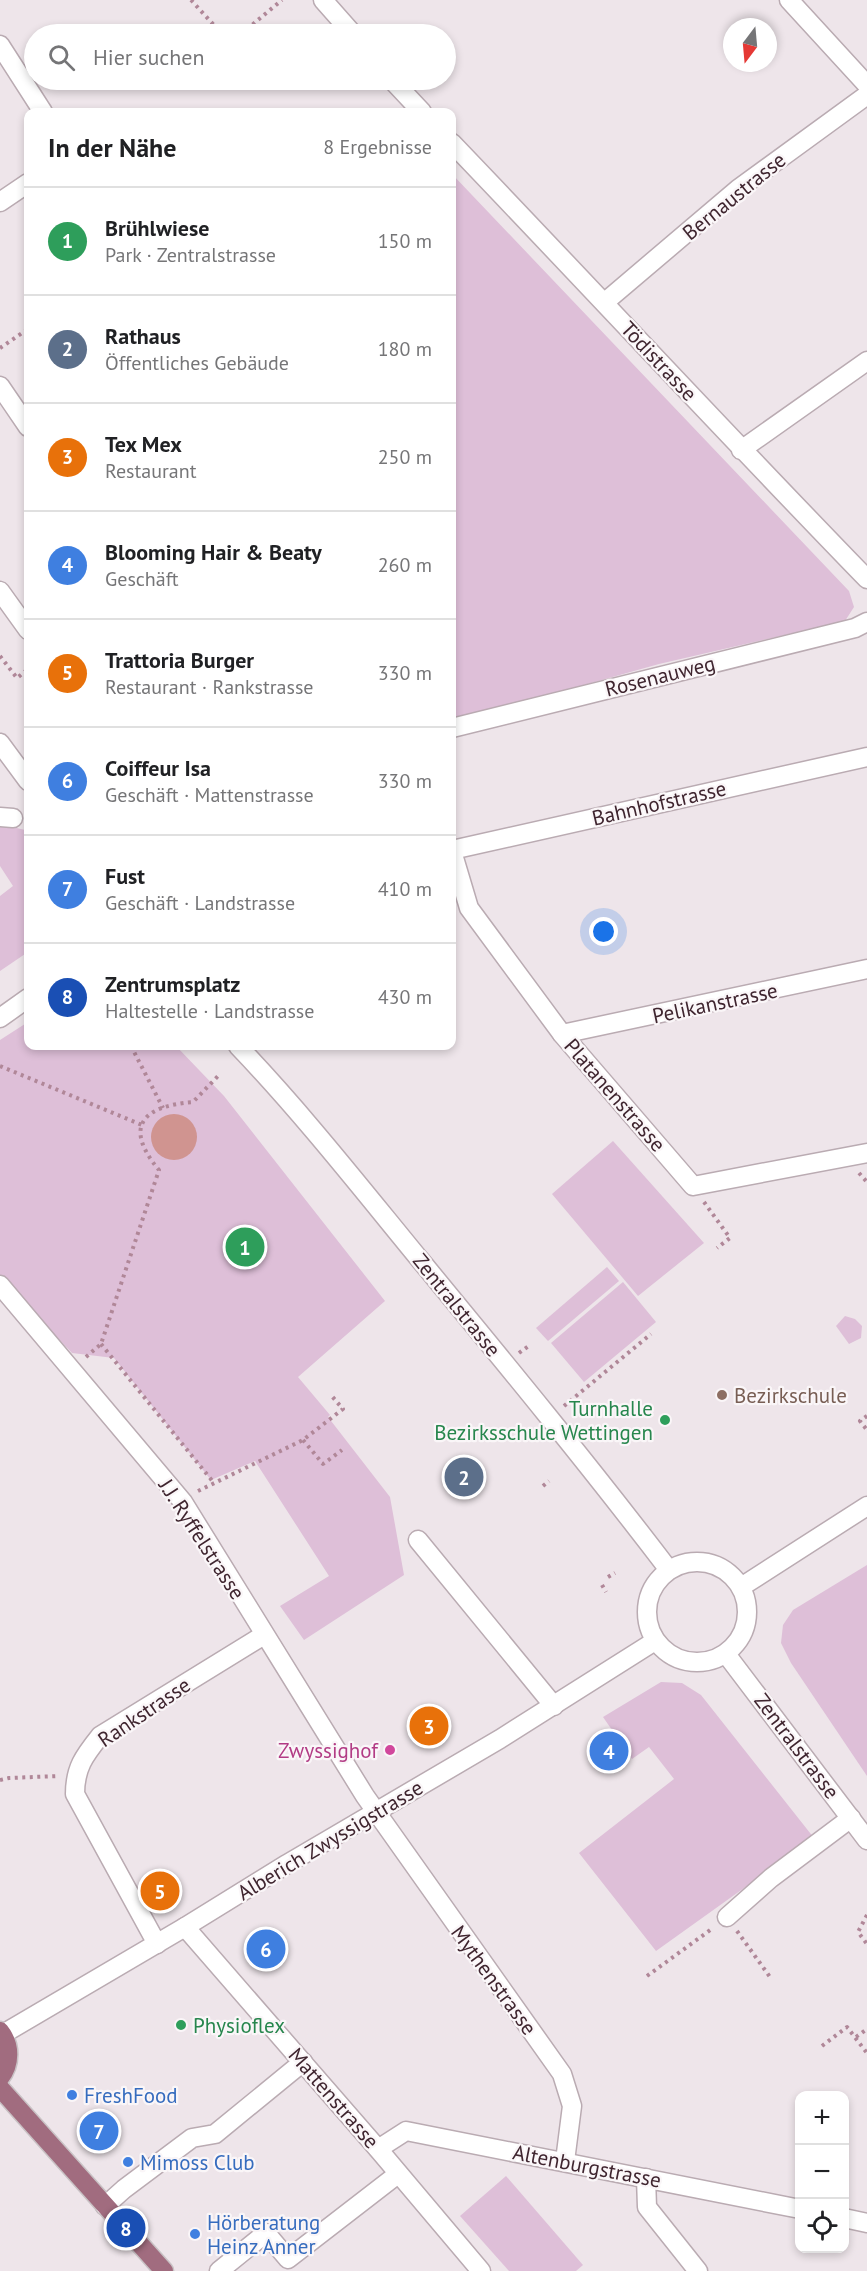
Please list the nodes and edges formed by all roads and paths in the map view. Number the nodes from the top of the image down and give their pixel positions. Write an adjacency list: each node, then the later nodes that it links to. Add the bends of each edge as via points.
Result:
1 (191, 0): 5 (path)
2 (282, 0): 6 (path)
3 (323, 0): 7 (street)
4 (789, 0): 10 (street)
5 (213, 24)
6 (253, 24)
7 (344, 24)
8 (0, 45): 9 (street)
9 (24, 82)
10 (867, 85)
11 (29, 90): 14 (street)
12 (400, 90): 15 (street)
13 (867, 95): 19 (street, Bernaustrasse, via 738,189)
14 (40, 108)
15 (412, 108)
16 (456, 147): 19 (street, Tödistrasse)
17 (24, 186): 18 (street)
18 (0, 202)
19 (605, 302): 25 (street, Tödistrasse)
20 (24, 333): 21 (path)
21 (0, 348)
22 (867, 361): 25 (street)
23 (0, 386): 24 (street)
24 (24, 422)
25 (741, 450): 26 (street, Tödistrasse)
26 (867, 579)
27 (0, 591): 29 (street)
28 (867, 622): 32 (street, Rosenauweg)
29 (24, 624)
30 (0, 656): 31 (path, via 17,678)
31 (24, 672)
32 (456, 727)
33 (0, 743): 35 (street)
34 (867, 757): 36 (street, Bahnhofstrasse)
35 (24, 776)
36 (456, 849)
37 (456, 864): 41 (street, Platanenstrasse, via 469,908)
38 (867, 969): 41 (street, Pelikanstrasse)
39 (24, 1001): 40 (street)
40 (0, 1017)
41 (562, 1035): 49 (street, Platanenstrasse)
42 (132, 1050): 46 (path)
43 (242, 1050): 57 (street, Zentralstrasse, via 294,1107)
44 (0, 1066): 47 (path)
45 (220, 1074): 46 (path, via 193,1102)
46 (163, 1108): 47 (path, via 151,1112)
47 (141, 1125): 53 (path, via 139,1136 145,1154 159,1170)
48 (867, 1153): 49 (street)
49 (693, 1186): 50 (path, via 730,1238)
50 (717, 1248)
51 (0, 1286): 54 (street, J.J. Ryffelstrasse)
52 (651, 1334): 57 (path)
53 (101, 1344): 54 (path); 62 (path)
54 (72, 1369): 64 (street, J.J. Ryffelstrasse)
55 (330, 1394): 59 (path, via 343,1409)
56 (867, 1416): 58 (path, via 860,1421)
57 (549, 1418): 67 (street, Zentralstrasse)
58 (867, 1430)
59 (303, 1440): 60 (path, via 323,1464); 62 (path)
60 (342, 1450)
61 (549, 1481): 63 (path)
62 (214, 1483): 64 (path)
63 (543, 1486)
64 (183, 1502): 73 (street, J.J. Ryffelstrasse)
65 (867, 1506): 71 (street)
66 (418, 1540): 76 (street)
67 (669, 1570): 71 (street, via 684,1563 717,1565); 74 (street, via 649,1596 646,1613)
68 (615, 1573): 69 (path)
69 (608, 1577)
70 (602, 1585): 72 (path)
71 (741, 1587): 75 (street, via 747,1602 747,1618 743,1633)
72 (606, 1592)
73 (264, 1635): 78 (street, Rankstrasse, via 100,1736 84,1755); 79 (street, J.J. Ryffelstrasse)
74 (656, 1641): 75 (street, via 667,1653 698,1663); 76 (street, Alberich Zwyssigstrasse)
75 (726, 1654): 80 (street, Zentralstrasse)
76 (554, 1706): 79 (street, Alberich Zwyssigstrasse)
77 (0, 1780): 78 (path)
78 (75, 1785): 85 (street)
79 (375, 1812): 84 (street, Alberich Zwyssigstrasse); 98 (street, Mythenstrasse, via 562,2074 572,2106)
80 (851, 1818): 81 (street, Zentralstrasse); 83 (street, via 771,1878)
81 (867, 1840)
82 (867, 1915): 86 (path, via 858,1932)
83 (727, 1917): 87 (path); 88 (path)
84 (185, 1927): 85 (street, Alberich Zwyssigstrasse); 94 (street, Mattenstrasse)
85 (156, 1944): 90 (street, Alberich Zwyssigstrasse)
86 (867, 1944)
87 (647, 1976)
88 (770, 1977)
89 (867, 2029): 91 (path)
90 (1, 2032): 95 (main road, via 9,2054)
91 (855, 2037): 92 (path, via 848,2027); 93 (path)
92 (822, 2046)
93 (867, 2053)
94 (303, 2062): 97 (street, Mattenstrasse); 101 (street, via 215,2134 192,2139)
95 (0, 2078)
96 (0, 2088): 101 (main road)
97 (378, 2149): 98 (street, Altenburgstrasse, via 406,2131); 99 (street, Mattenstrasse)
98 (565, 2161): 100 (street, Altenburgstrasse)
99 (398, 2174): 106 (street, via 288,2259 266,2233); 107 (street, Mattenstrasse)
100 (646, 2178): 102 (street, Altenburgstrasse); 108 (street, via 646,2207)
101 (105, 2206): 105 (main road)
102 (795, 2208)
103 (849, 2219): 104 (street)
104 (867, 2223)
105 (164, 2271)
106 (219, 2271)
107 (481, 2271)
108 (698, 2271)

